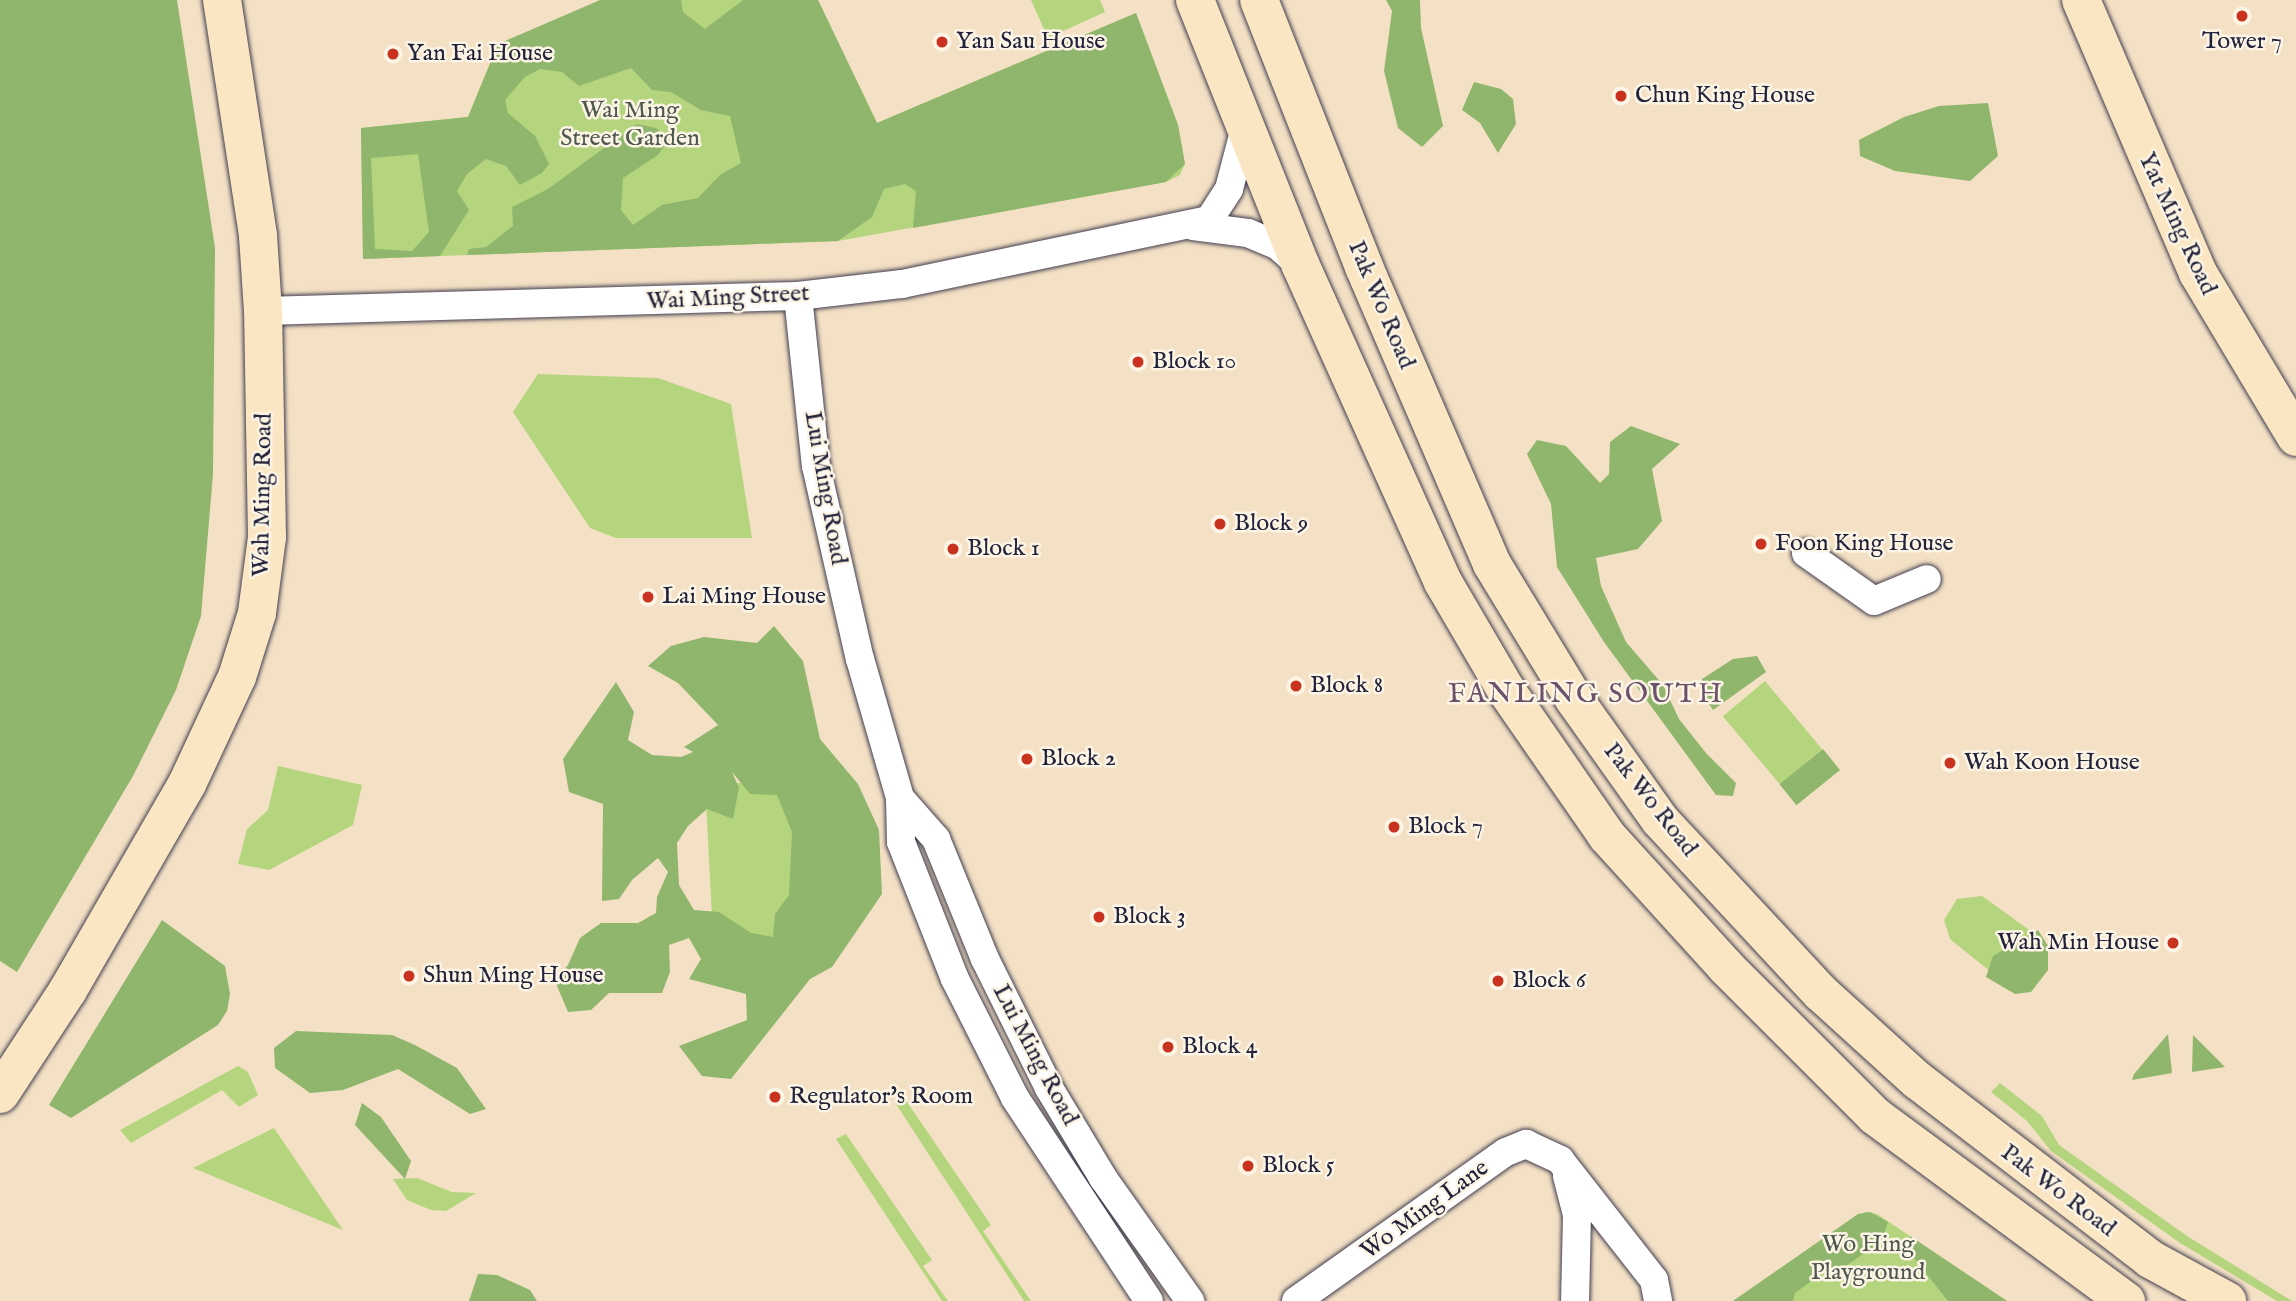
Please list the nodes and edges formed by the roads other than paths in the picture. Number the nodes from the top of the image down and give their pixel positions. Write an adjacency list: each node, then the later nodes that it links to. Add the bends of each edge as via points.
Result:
1 (222, 0): 9 (main road, Wah Ming Road, via 258,235)
2 (1195, 0): 5 (main road, Pak Wo Road)
3 (1259, 0): 22 (main road, Pak Wo Road, via 1364,267 1492,564 1574,699 1660,820 1821,993 1917,1080 2150,1259)
4 (2081, 0): 10 (main road, Yat Ming Road, via 2198,273)
5 (1244, 132): 6 (street, Wai Ming Street, via 1239,162 1219,211 1209,220); 7 (main road, Pak Wo Road)
6 (1186, 226): 7 (street, Wai Ming Street, via 1248,233 1278,246); 8 (street, Wai Ming Street, via 902,284)
7 (1301, 266): 21 (main road, Pak Wo Road, via 1443,582 1506,690 1607,836 1726,967 1875,1116)
8 (797, 296): 9 (street, Wai Ming Street); 13 (street, Lui Ming Road, via 817,466 860,659)
9 (263, 311): 14 (main road, Wah Ming Road, via 267,537 257,613 237,677 187,784 136,876)
10 (2296, 438)
11 (1806, 553): 12 (street, via 1874,601)
12 (1927, 579)
13 (900, 798): 16 (street, Lui Ming Road, via 901,842 981,1033 1015,1098); 17 (street, Lui Ming Road, via 936,839 985,959 1049,1088 1103,1178)
14 (0, 1094)
15 (1560, 1160): 18 (street, Wo Ming Lane, via 1540,1149 1516,1146); 19 (street, via 1577,1215); 20 (street, via 1654,1280)
16 (1149, 1301)
17 (1190, 1301)
18 (1296, 1301)
19 (1575, 1301)
20 (1658, 1301)
21 (2126, 1301)
22 (2227, 1301)

